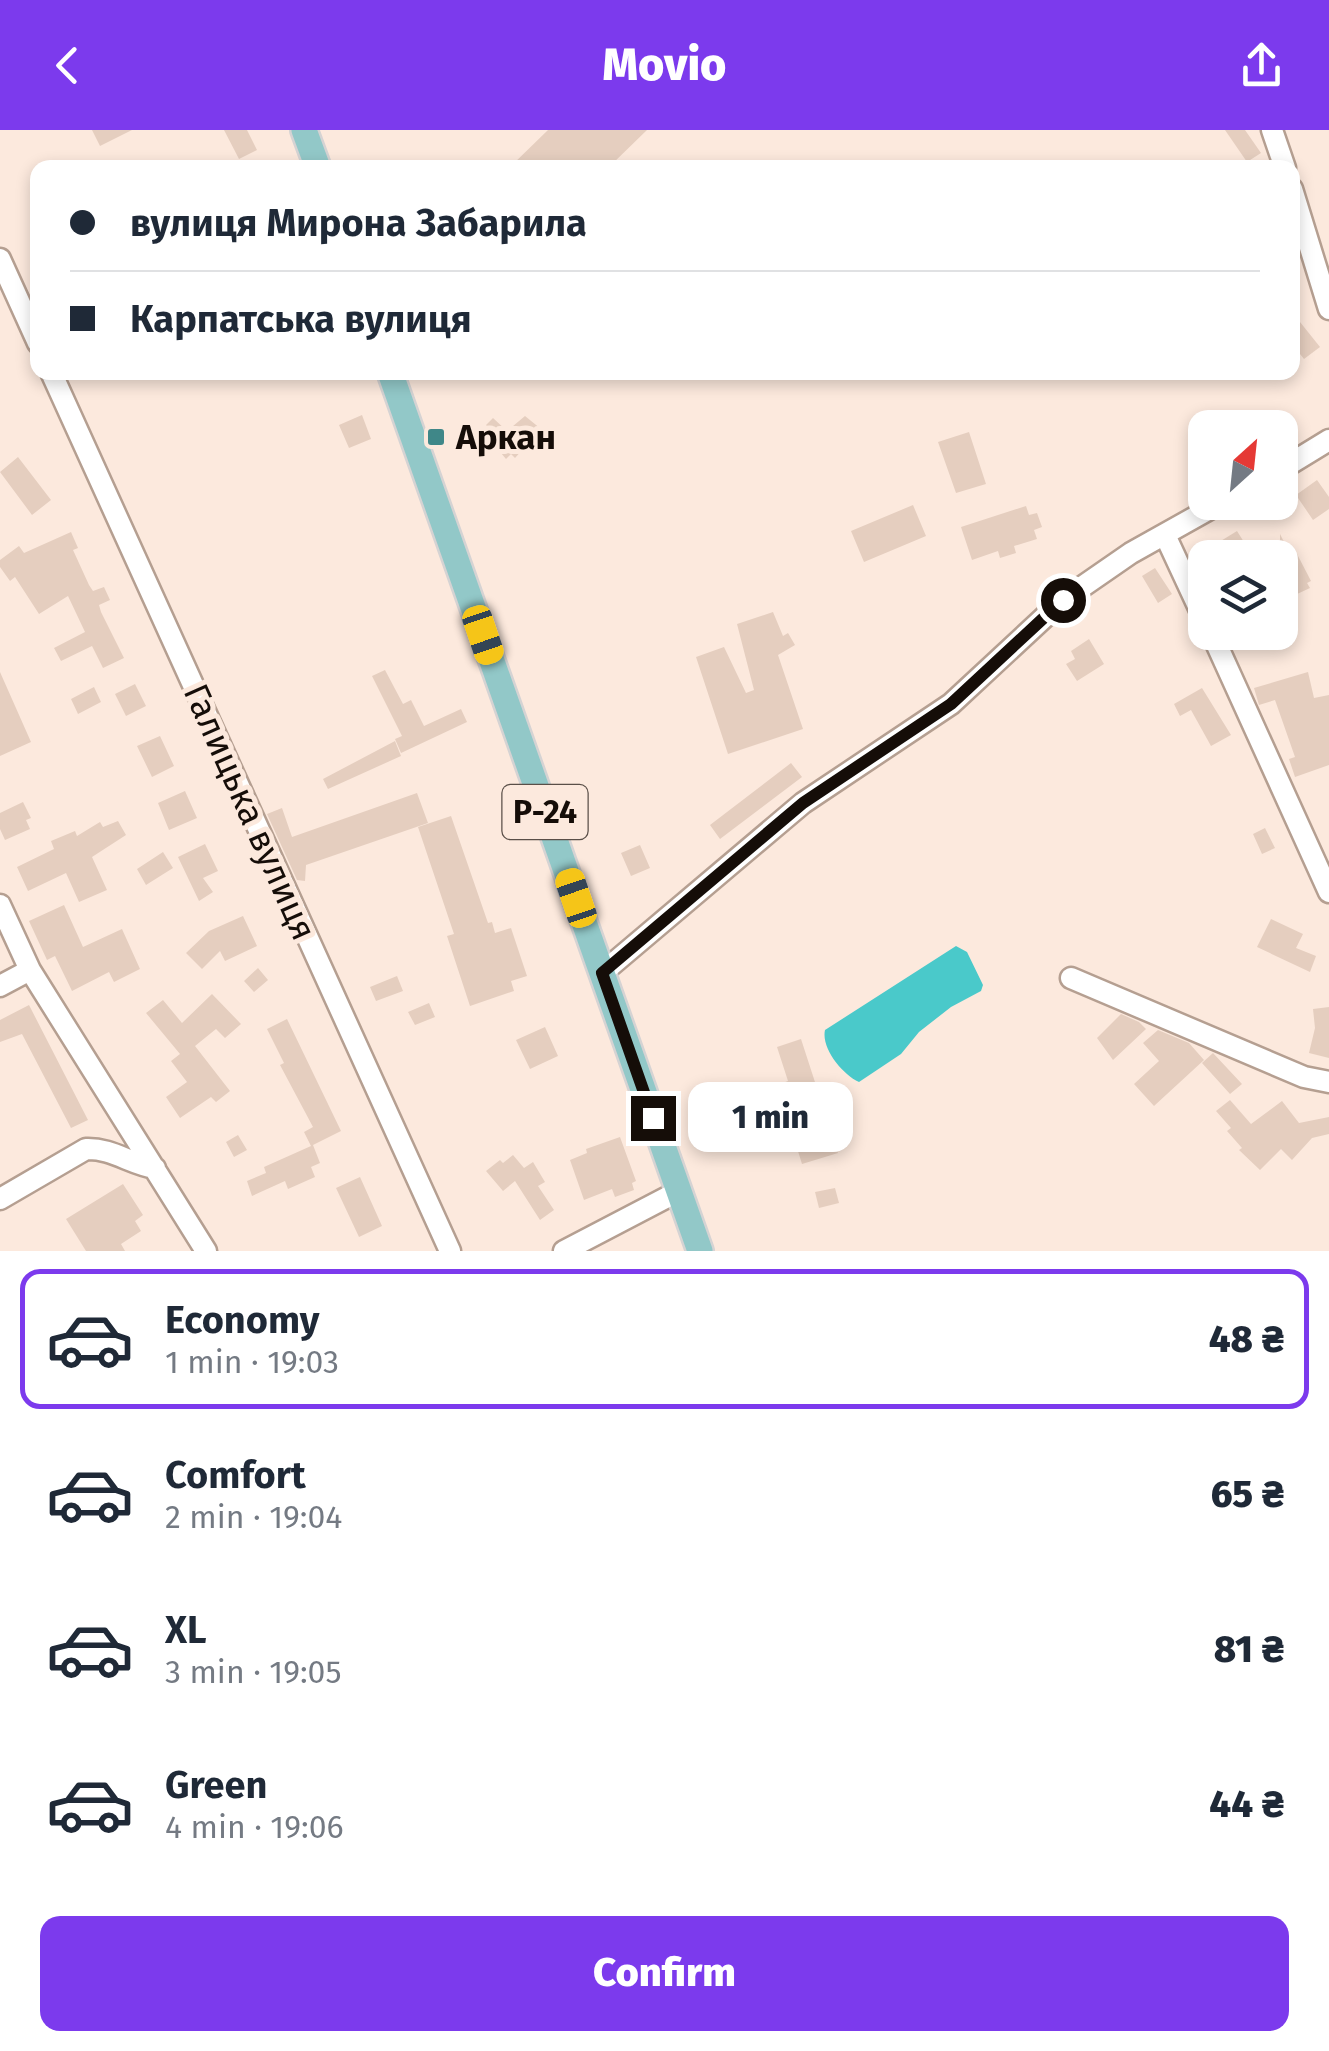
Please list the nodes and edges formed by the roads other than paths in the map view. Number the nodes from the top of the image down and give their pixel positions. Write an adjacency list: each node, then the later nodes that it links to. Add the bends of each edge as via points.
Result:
1 (304, 130): 3 (main road)
2 (1272, 130): 4 (street)
3 (315, 160)
4 (1282, 160)
5 (1300, 215): 7 (street)
6 (0, 259): 8 (street)
7 (1329, 310)
8 (30, 325)
9 (55, 380): 28 (street, Галицька вулиця)
10 (393, 380): 20 (main road, Р-24)
11 (1329, 440): 12 (street)
12 (1298, 459)
13 (1191, 520): 14 (street)
14 (1165, 535): 15 (street); 20 (street, via 1063,600 951,704 803,803)
15 (1188, 584)
16 (1218, 650): 17 (street)
17 (1329, 892)
18 (0, 905): 19 (street)
19 (30, 970): 22 (street); 24 (street)
20 (602, 973): 25 (main road, Р-24)
21 (1072, 978): 23 (street)
22 (0, 986)
23 (1329, 1082)
24 (155, 1168): 26 (street, via 86,1149); 27 (street)
25 (678, 1191): 29 (street); 30 (main road, Р-24)
26 (0, 1198)
27 (206, 1251)
28 (450, 1251)
29 (564, 1251)
30 (700, 1251)

